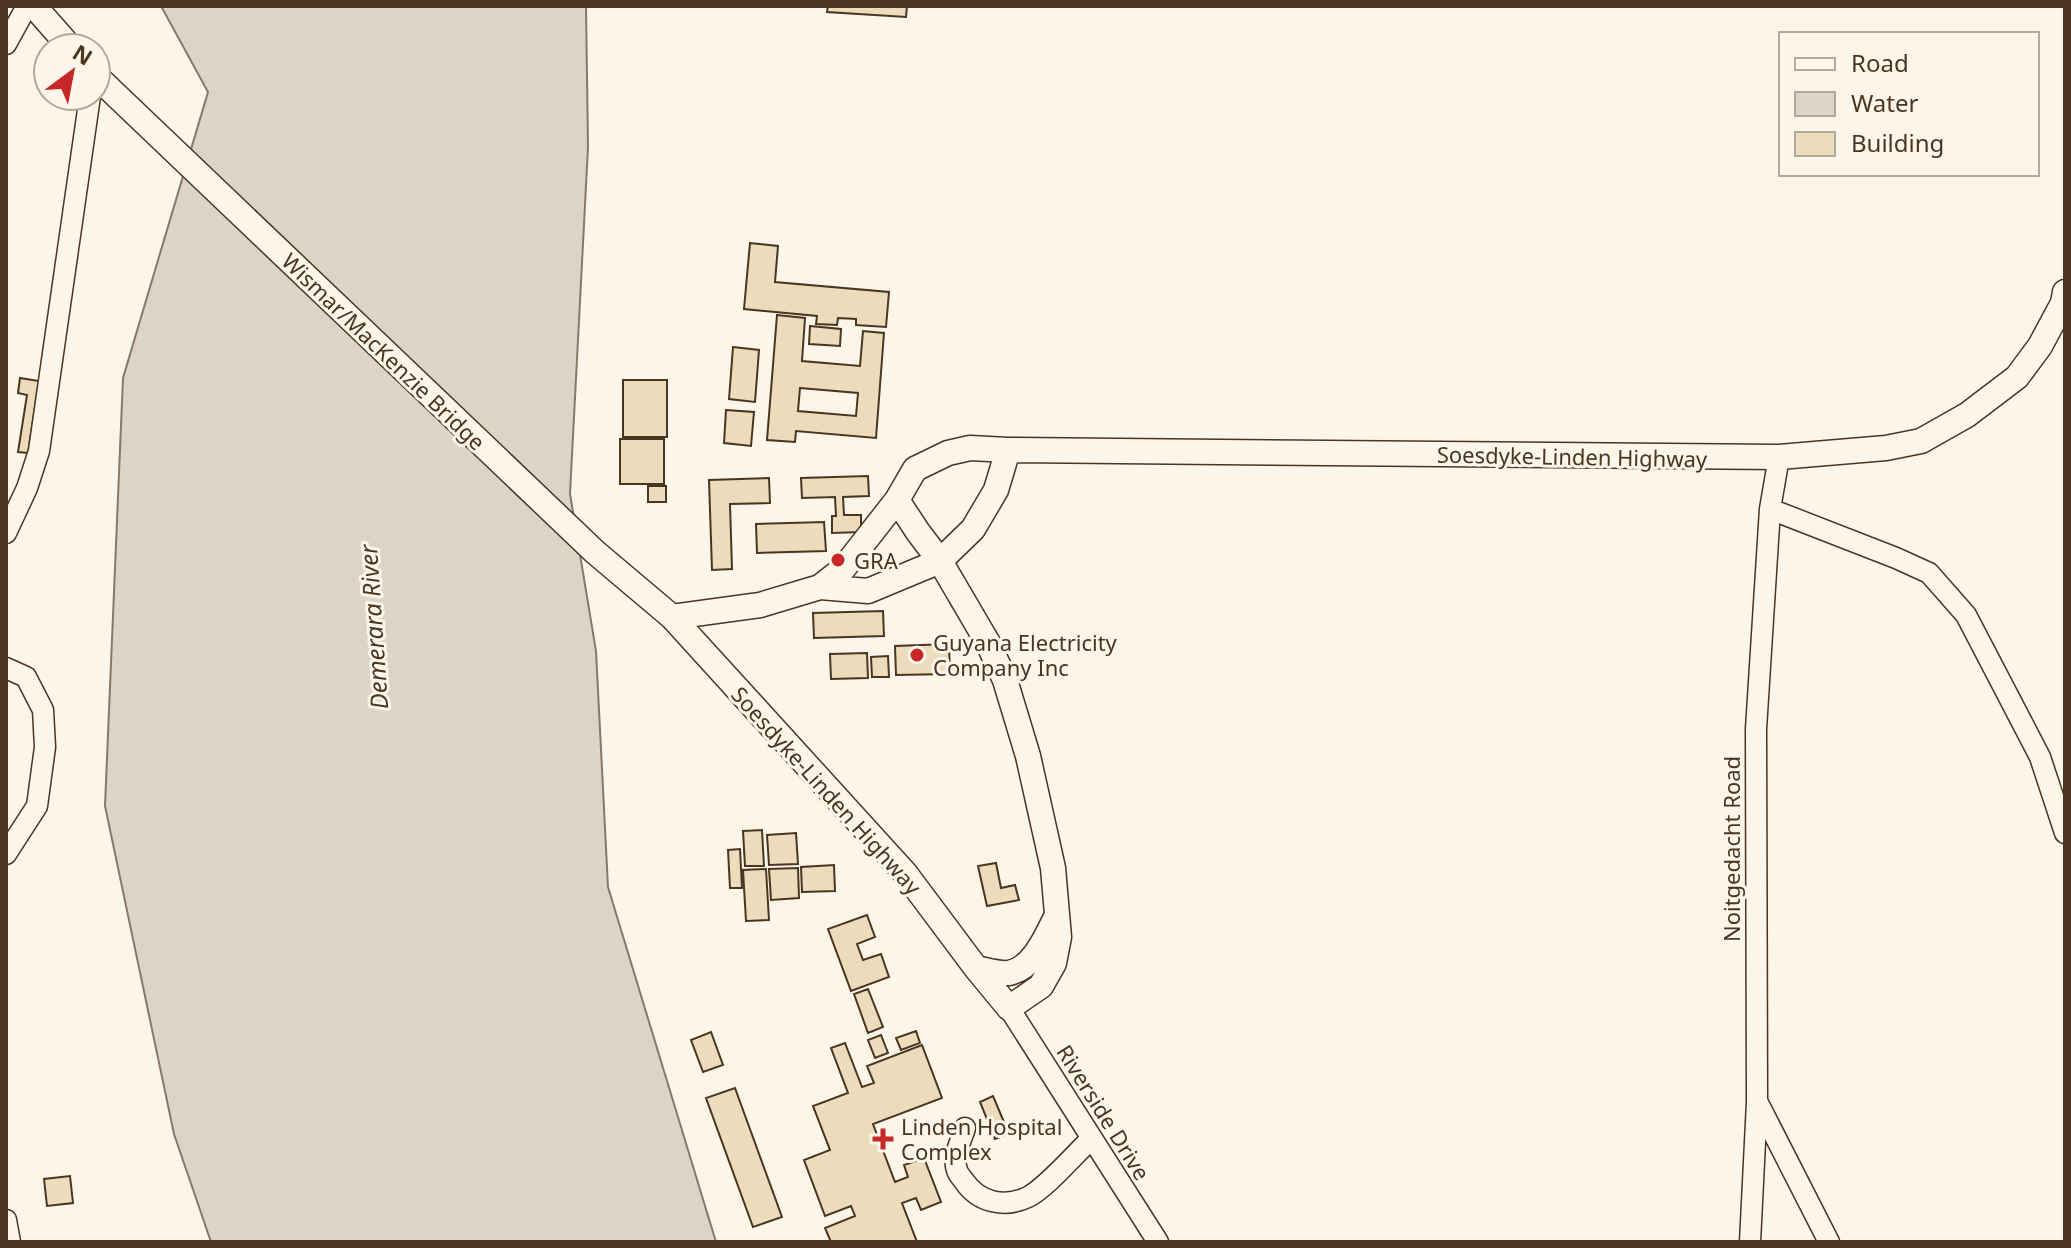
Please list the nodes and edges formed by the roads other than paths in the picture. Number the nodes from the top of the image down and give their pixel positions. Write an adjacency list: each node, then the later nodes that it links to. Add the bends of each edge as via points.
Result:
1 (27, 6): 4 (street)
2 (34, 6): 3 (main road)
3 (57, 32)
4 (6, 44)
5 (112, 91): 13 (main road, Wismar/MacKenzie Bridge)
6 (88, 112): 12 (street, via 39,451)
7 (2065, 292): 9 (main road, Soesdyke-Linden Highway, via 2040,346 2017,377 1967,415 1921,441)
8 (1008, 450): 9 (main road, Soesdyke-Linden Highway); 10 (main road, Soesdyke-Linden Highway, via 948,453 915,469); 14 (main road, Soesdyke-Linden Highway, via 996,490 973,529)
9 (1779, 457): 11 (street, Noitgedacht Road)
10 (897, 500): 14 (main road); 15 (main road, Soesdyke-Linden Highway, via 843,569)
11 (1770, 509): 18 (street, via 1929,573 1966,615 2040,757); 23 (street, Noitgedacht Road, via 1756,729)
12 (6, 533)
13 (595, 552): 16 (main road, Soesdyke-Linden Highway)
14 (940, 561): 15 (main road, Soesdyke-Linden Highway, via 868,591); 20 (main road, via 1005,680 1053,868)
15 (820, 587): 16 (main road, Soesdyke-Linden Highway, via 760,605)
16 (672, 617): 21 (main road, Soesdyke-Linden Highway, via 905,873)
17 (6, 668): 19 (street, via 26,677 43,710 45,747 37,806)
18 (2065, 833)
19 (6, 854)
20 (1057, 916): 21 (main road, via 1043,943 1021,967 1007,973); 22 (main road, via 1054,963 1041,986)
21 (976, 968): 22 (main road, Soesdyke-Linden Highway)
22 (1009, 1008): 25 (street, Riverside Drive)
23 (1757, 1102): 29 (street, Noitgedacht Road); 30 (street)
24 (965, 1128): 25 (street, via 957,1170 985,1201 1002,1203 1032,1195)
25 (1092, 1138): 28 (street, Riverside Drive)
26 (6, 1220): 27 (street)
27 (10, 1242)
28 (1158, 1242)
29 (1750, 1242)
30 (1829, 1242)

